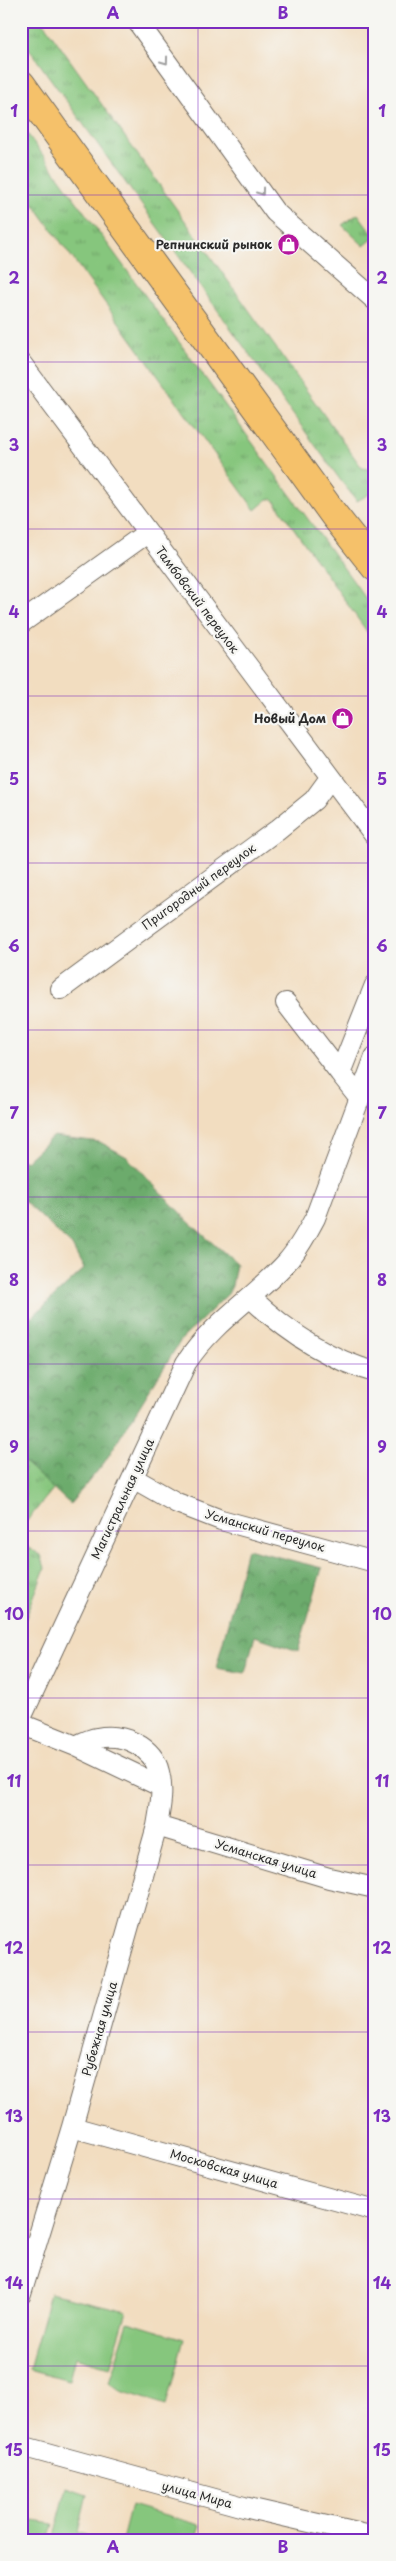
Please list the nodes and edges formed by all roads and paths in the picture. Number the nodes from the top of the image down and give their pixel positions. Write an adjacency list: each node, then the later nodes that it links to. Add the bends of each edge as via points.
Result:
1 (137, 21): 3 (street, one-way to 3, via 275,212)
2 (21, 84): 6 (highway)
3 (375, 300)
4 (21, 363): 5 (street, Тамбовский переулок)
5 (147, 533): 7 (street); 8 (street, Тамбовский переулок)
6 (375, 567)
7 (21, 623)
8 (330, 778): 9 (street, Тамбовский переулок); 11 (street, Пригородный переулок, via 314,800 277,830)
9 (375, 836)
10 (375, 985): 14 (street)
11 (61, 989)
12 (286, 1003): 14 (street)
13 (375, 1057): 15 (street, Магистральная улица)
14 (340, 1073): 15 (street)
15 (359, 1097): 16 (street, Магистральная улица, via 306,1236 287,1262)
16 (250, 1297): 17 (street, via 271,1317 329,1356); 18 (street, Магистральная улица, via 208,1333 186,1363)
17 (375, 1372)
18 (133, 1478): 19 (street, Усманский переулок, via 177,1503 221,1520); 20 (street, Магистральная улица)
19 (375, 1562)
20 (21, 1718)
21 (21, 1724): 22 (street)
22 (76, 1746): 23 (street); 23 (street, Рубежная улица, via 97,1738 123,1740 142,1746 156,1762)
23 (160, 1786): 24 (street, Рубежная улица)
24 (157, 1826): 25 (street, Усманская улица, via 329,1878); 26 (street, Рубежная улица)
25 (375, 1888)
26 (72, 2127): 27 (street, Московская улица); 28 (street, Рубежная улица)
27 (375, 2211)
28 (21, 2294)
29 (21, 2446): 30 (street, улица Мира, via 244,2507)
30 (375, 2537)

